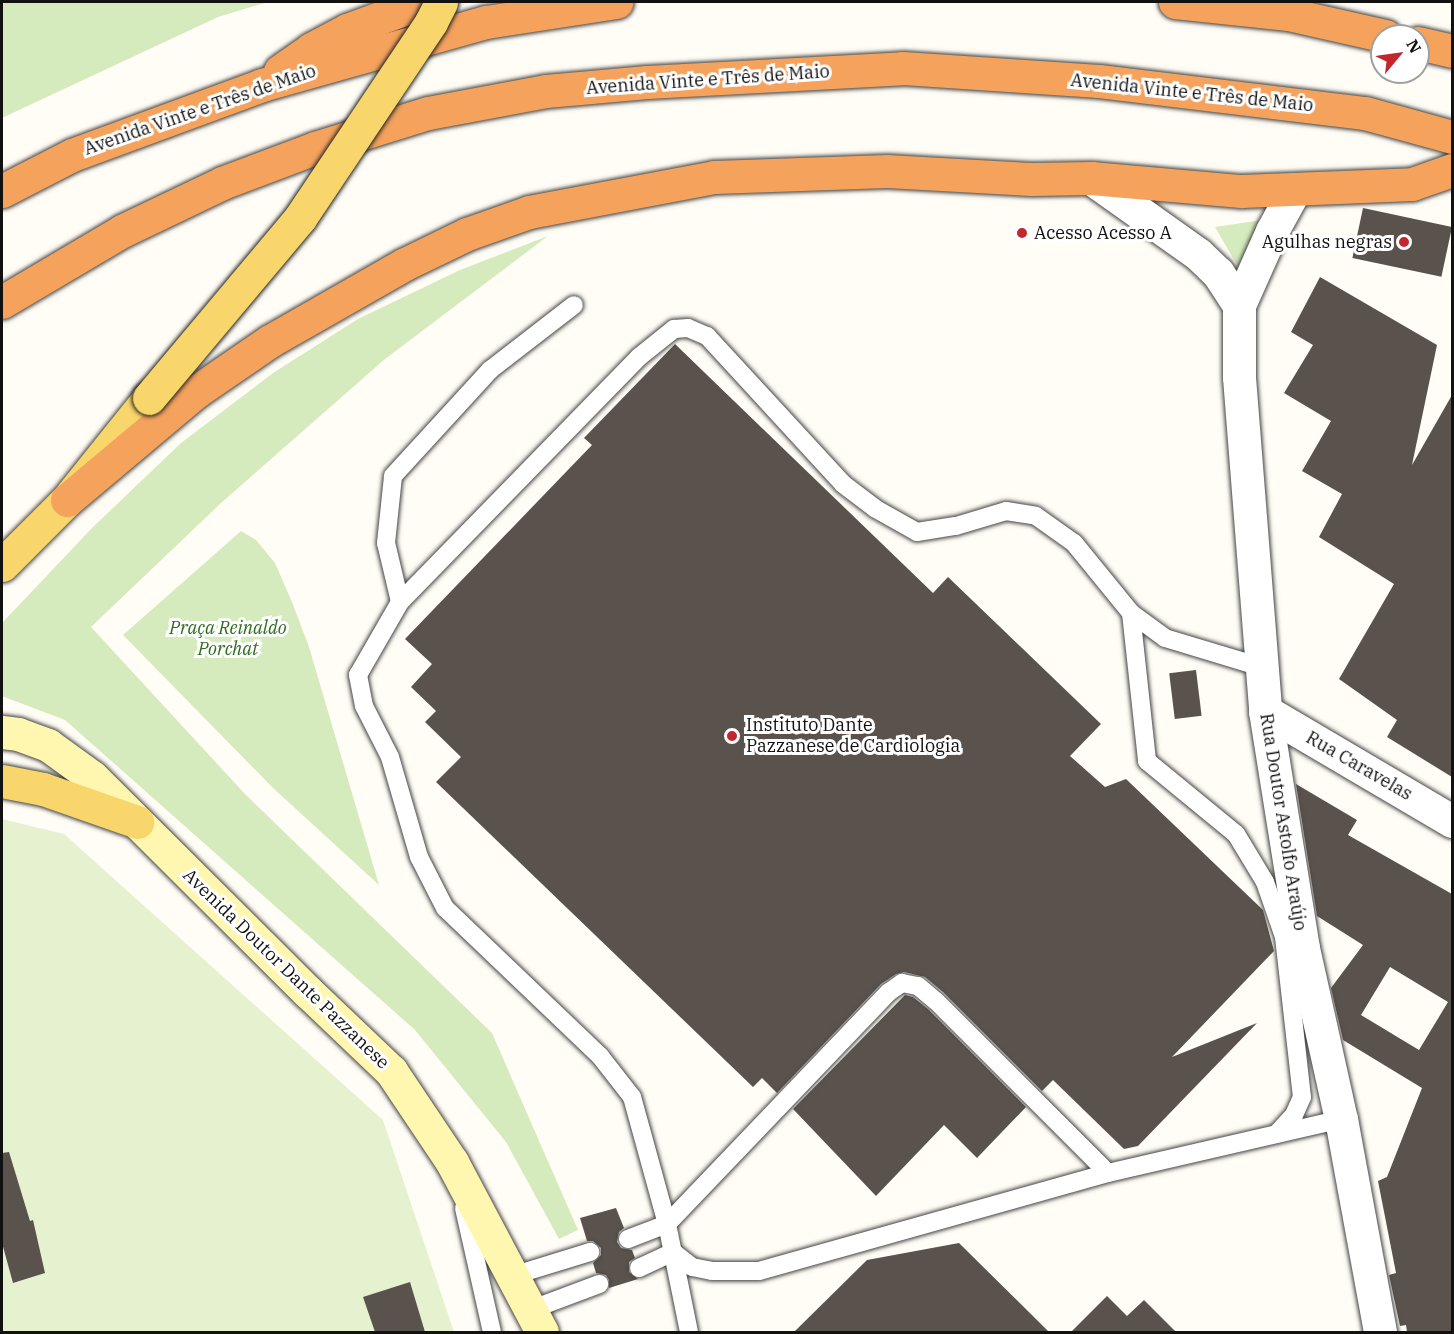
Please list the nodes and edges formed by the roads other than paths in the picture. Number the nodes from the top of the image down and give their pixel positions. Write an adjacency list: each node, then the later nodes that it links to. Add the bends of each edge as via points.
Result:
1 (423, 2): 8 (highway, via 329,39)
2 (441, 2): 17 (main road, bridge, via 300,218)
3 (616, 2): 8 (highway, Avenida Vinte e Três de Maio, via 486,22)
4 (1175, 2): 5 (highway, via 1288,14)
5 (1370, 32)
6 (1430, 46): 7 (highway)
7 (1452, 51)
8 (262, 85): 13 (highway, Avenida Vinte e Três de Maio, via 72,155)
9 (1452, 137): 14 (highway, Avenida Vinte e Três de Maio, via 1354,111 1099,81 903,68 546,91 428,113 315,148 222,183 122,231)
10 (1452, 170): 12 (highway, via 1412,184)
11 (1091, 178): 12 (highway, via 1241,191); 16 (street, via 1198,255 1218,273); 17 (highway, via 1032,179 887,171 714,177 529,212 467,234 405,264 270,341 197,391)
12 (1295, 189): 16 (street, Rua Doutor Astolfo Araújo)
13 (2, 191)
14 (2, 302)
15 (574, 305): 19 (lane, via 490,370 393,476 386,543)
16 (1239, 305): 21 (street, Rua Doutor Astolfo Araújo, via 1239,377)
17 (67, 500): 18 (main road)
18 (2, 565)
19 (400, 602): 20 (lane, via 639,357 665,334 688,328 707,336 843,484 876,509 917,532 956,526 1006,511 1036,516 1074,543); 31 (lane, via 358,675 364,706 390,757 419,857 445,908 600,1056 632,1097)
20 (1131, 613): 21 (lane, via 1165,638); 28 (lane, via 1147,761 1236,834 1265,882 1284,937 1302,1097 1294,1115)
21 (1261, 667): 22 (street, Rua Doutor Astolfo Araújo)
22 (1265, 711): 25 (street, Rua Caravelas); 27 (street, Rua Doutor Astolfo Araújo, via 1303,948)
23 (2, 732): 26 (street, Avenida Doutor Dante Pazzanese, via 48,746 92,777)
24 (2, 781): 26 (main road, via 43,789)
25 (1452, 821)
26 (137, 822): 29 (street, Avenida Doutor Dante Pazzanese, via 391,1071)
27 (1341, 1119): 28 (lane); 41 (street, Rua Doutor Astolfo Araújo)
28 (1276, 1134): 30 (lane)
29 (452, 1162): 36 (street, Avenida Doutor Dante Pazzanese); 39 (lane)
30 (1108, 1173): 31 (lane, via 936,1001 918,986 902,983 889,992); 34 (lane, via 759,1271 693,1267)
31 (667, 1224): 32 (lane); 34 (lane)
32 (628, 1239)
33 (590, 1252): 36 (lane)
34 (673, 1252): 35 (lane); 40 (lane)
35 (639, 1268)
36 (512, 1276): 38 (street, Avenida Doutor Dante Pazzanese)
37 (599, 1284): 38 (lane)
38 (536, 1321)
39 (492, 1332)
40 (688, 1332)
41 (1380, 1332)

